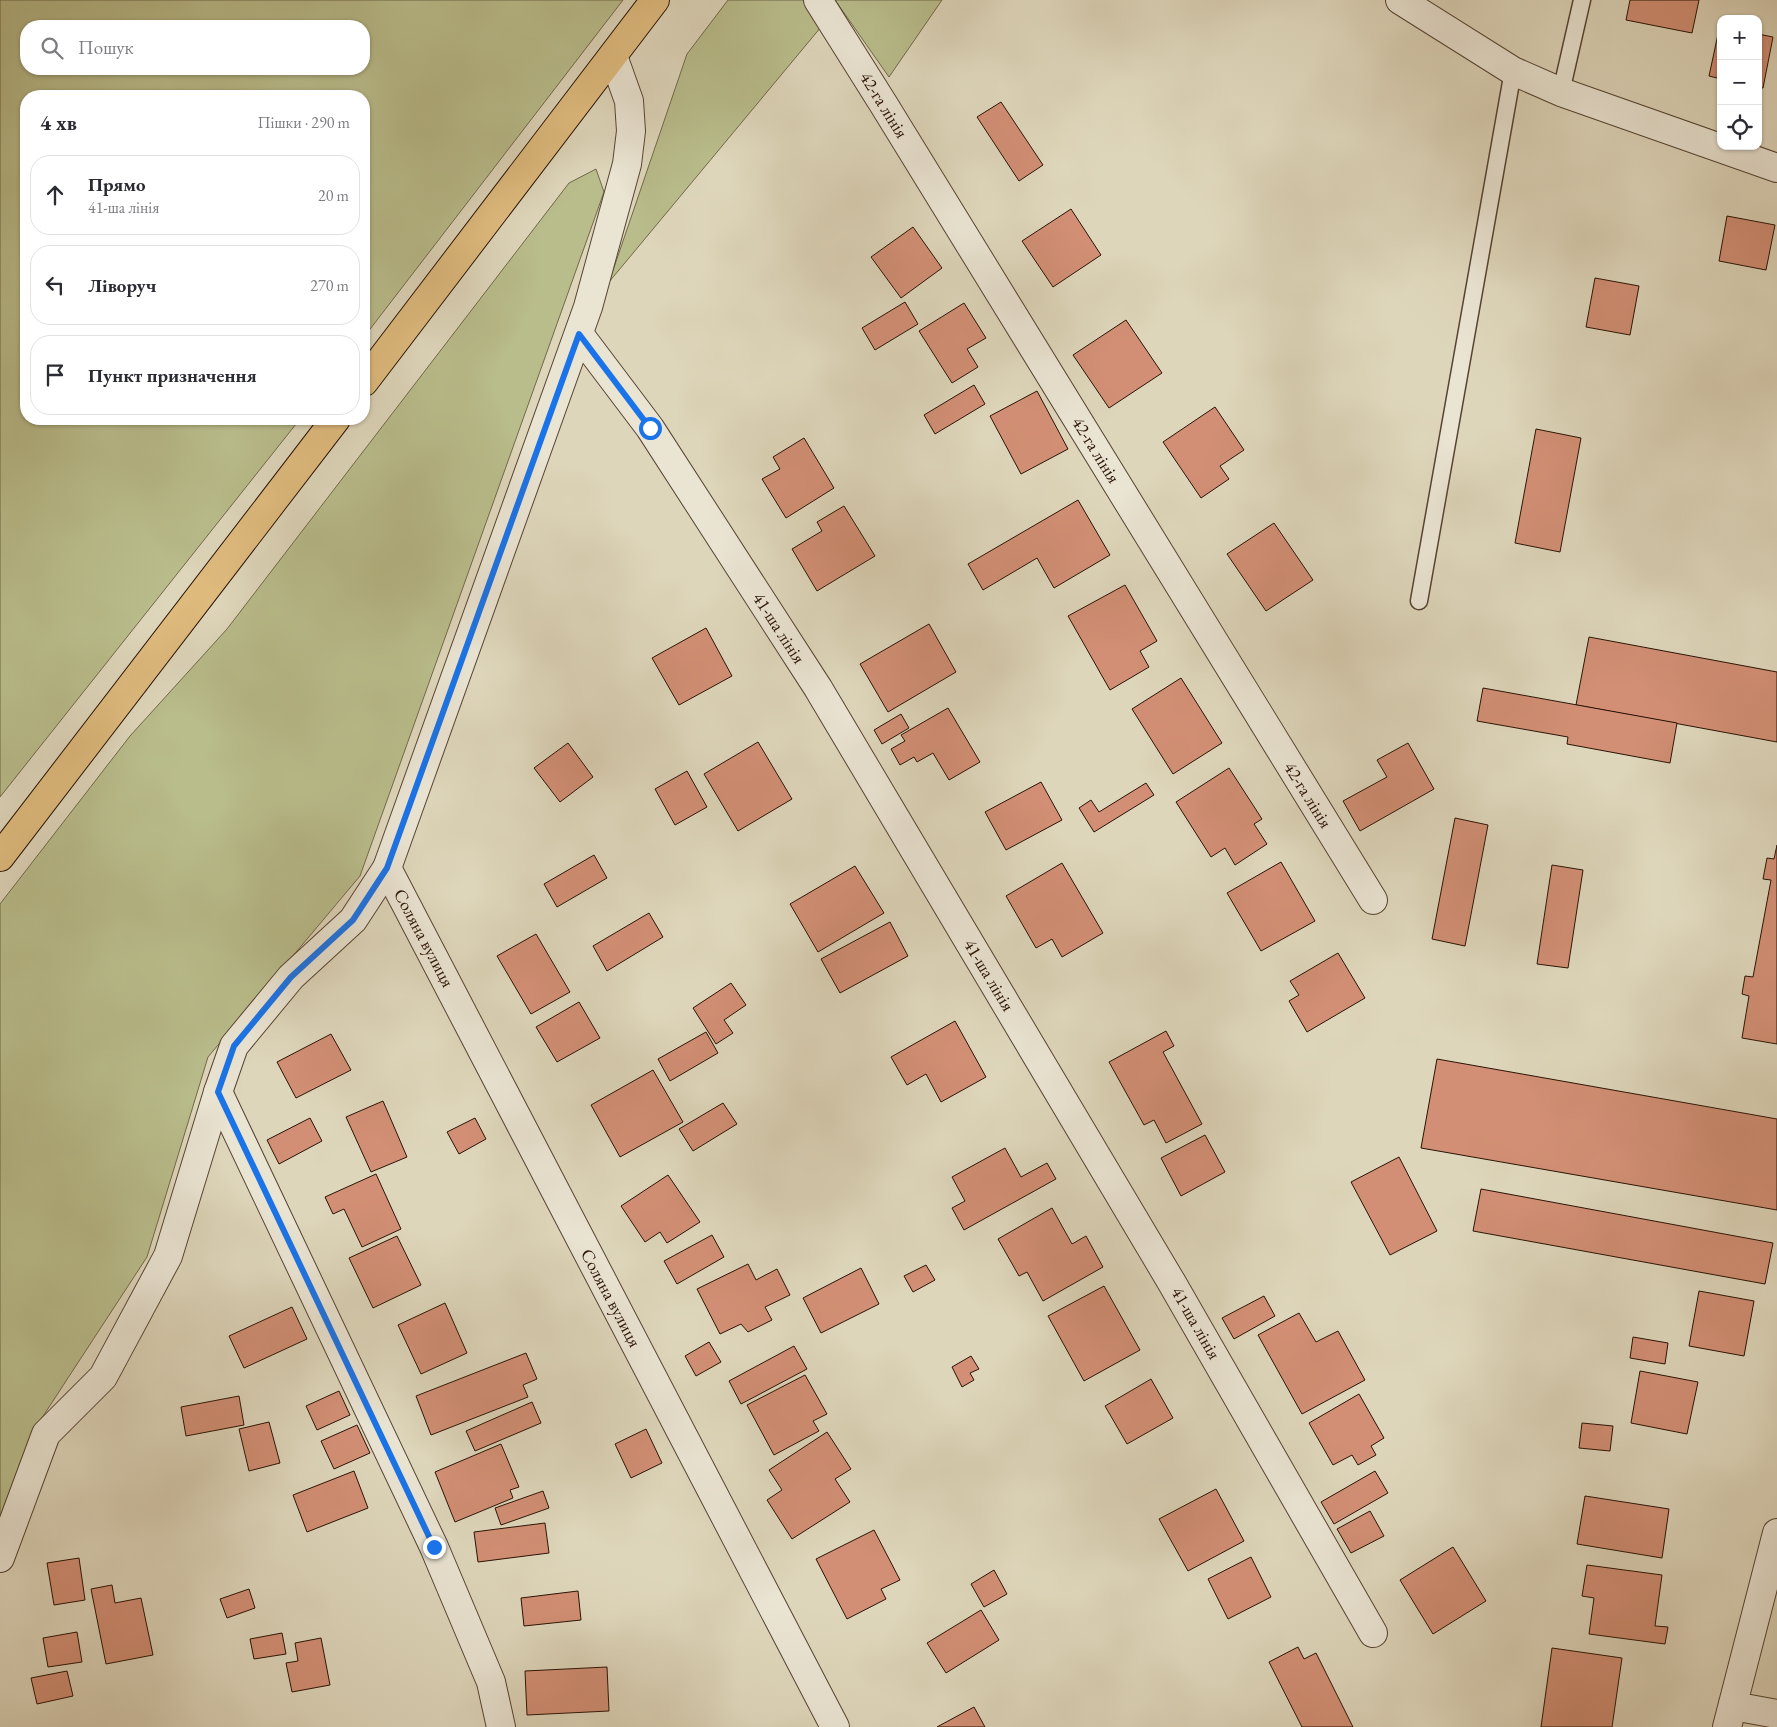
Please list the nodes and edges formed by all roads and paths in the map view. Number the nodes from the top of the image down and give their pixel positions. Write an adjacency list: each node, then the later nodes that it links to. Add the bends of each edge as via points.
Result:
1 (655, 0): 5 (highway)
2 (818, 0): 15 (street, 42-га лінія)
3 (1400, 0): 6 (street)
4 (1582, 0): 7 (lane)
5 (613, 56): 9 (street, via 629,101 631,131 627,164); 10 (highway)
6 (1513, 71): 7 (street); 12 (lane)
7 (1561, 92): 8 (street)
8 (1777, 168)
9 (579, 334): 14 (street); 19 (street, 41-ша лінія, via 650,428 818,688 1172,1283)
10 (370, 374)
11 (331, 425): 13 (highway)
12 (1419, 601)
13 (0, 857)
14 (387, 868): 16 (street, via 353,920 291,977 234,1046); 23 (street, Соляна вулиця)
15 (1372, 900)
16 (218, 1092): 18 (street, via 168,1256 103,1376 46,1434); 22 (street, via 434,1547 491,1682)
17 (1777, 1533): 21 (street)
18 (0, 1558)
19 (1373, 1633)
20 (1777, 1714): 21 (street)
21 (1730, 1716)
22 (501, 1727)
23 (834, 1727)

